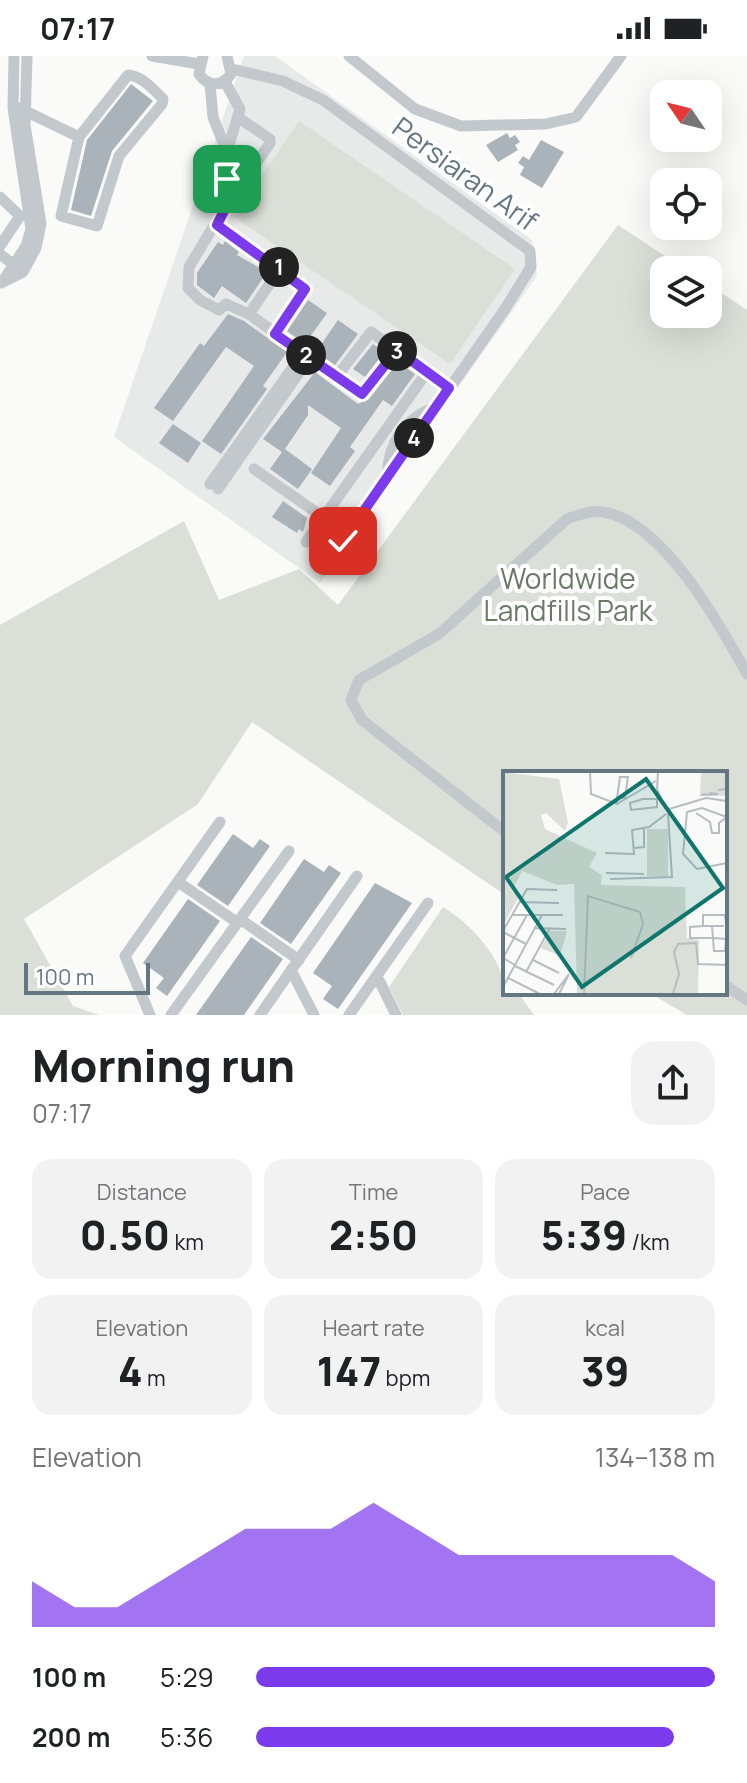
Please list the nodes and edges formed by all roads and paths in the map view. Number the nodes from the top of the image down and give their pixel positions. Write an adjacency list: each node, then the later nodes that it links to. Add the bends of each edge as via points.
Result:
1 (14, 56): 11 (street)
2 (27, 56): 11 (street)
3 (152, 56): 7 (street)
4 (227, 56): 8 (street)
5 (349, 56): 6 (street, via 415,109 461,126 546,124 576,117)
6 (621, 56)
7 (201, 60): 10 (street, via 199,74)
8 (232, 69): 9 (street); 29 (street, Persiaran Arif, via 283,81 323,100 530,251 531,267)
9 (225, 82): 10 (street); 12 (street, via 239,103)
10 (210, 84): 14 (street, via 213,117)
11 (19, 108): 13 (street); 20 (street, via 41,224 36,248)
12 (239, 118): 14 (street); 15 (street, via 270,143 245,179)
13 (79, 137): 13 (street, via 128,75 163,99 119,156 97,226 61,216)
14 (226, 150): 15 (street)
15 (224, 167): 17 (street, via 231,197)
16 (0, 197): 18 (street, via 20,216)
17 (217, 225): 21 (street); 23 (street, via 189,267 188,288 213,308 226,304)
18 (0, 246)
19 (0, 254): 20 (street)
20 (19, 268): 22 (street)
21 (280, 269): 23 (street); 24 (street, via 305,289)
22 (1, 284)
23 (249, 314): 24 (street)
24 (275, 334): 26 (street)
25 (397, 350): 27 (street); 28 (street, via 362,394); 28 (street, via 371,332)
26 (306, 355): 28 (street); 31 (street)
27 (427, 372): 29 (street); 32 (street)
28 (337, 376)
29 (449, 388): 33 (street, Persiaran Arif)
30 (254, 469): 32 (street)
31 (214, 486)
32 (323, 517): 34 (street)
33 (343, 541)
34 (306, 542)
35 (747, 674): 37 (street, via 705,605 654,540 612,514 592,511 567,519 439,634 363,677 351,695 362,720)
36 (220, 822): 40 (street)
37 (503, 830)
38 (289, 851): 42 (street)
39 (357, 876): 43 (street)
40 (178, 882): 42 (street); 47 (street, via 125,956)
41 (428, 903): 44 (street)
42 (239, 921): 43 (street); 48 (street)
43 (295, 965): 49 (street); 50 (street)
44 (377, 976): 51 (street); 52 (street)
45 (727, 986): 46 (street)
46 (747, 1000)
47 (150, 1015)
48 (171, 1015)
49 (260, 1015)
50 (314, 1015)
51 (349, 1015)
52 (396, 1015)

